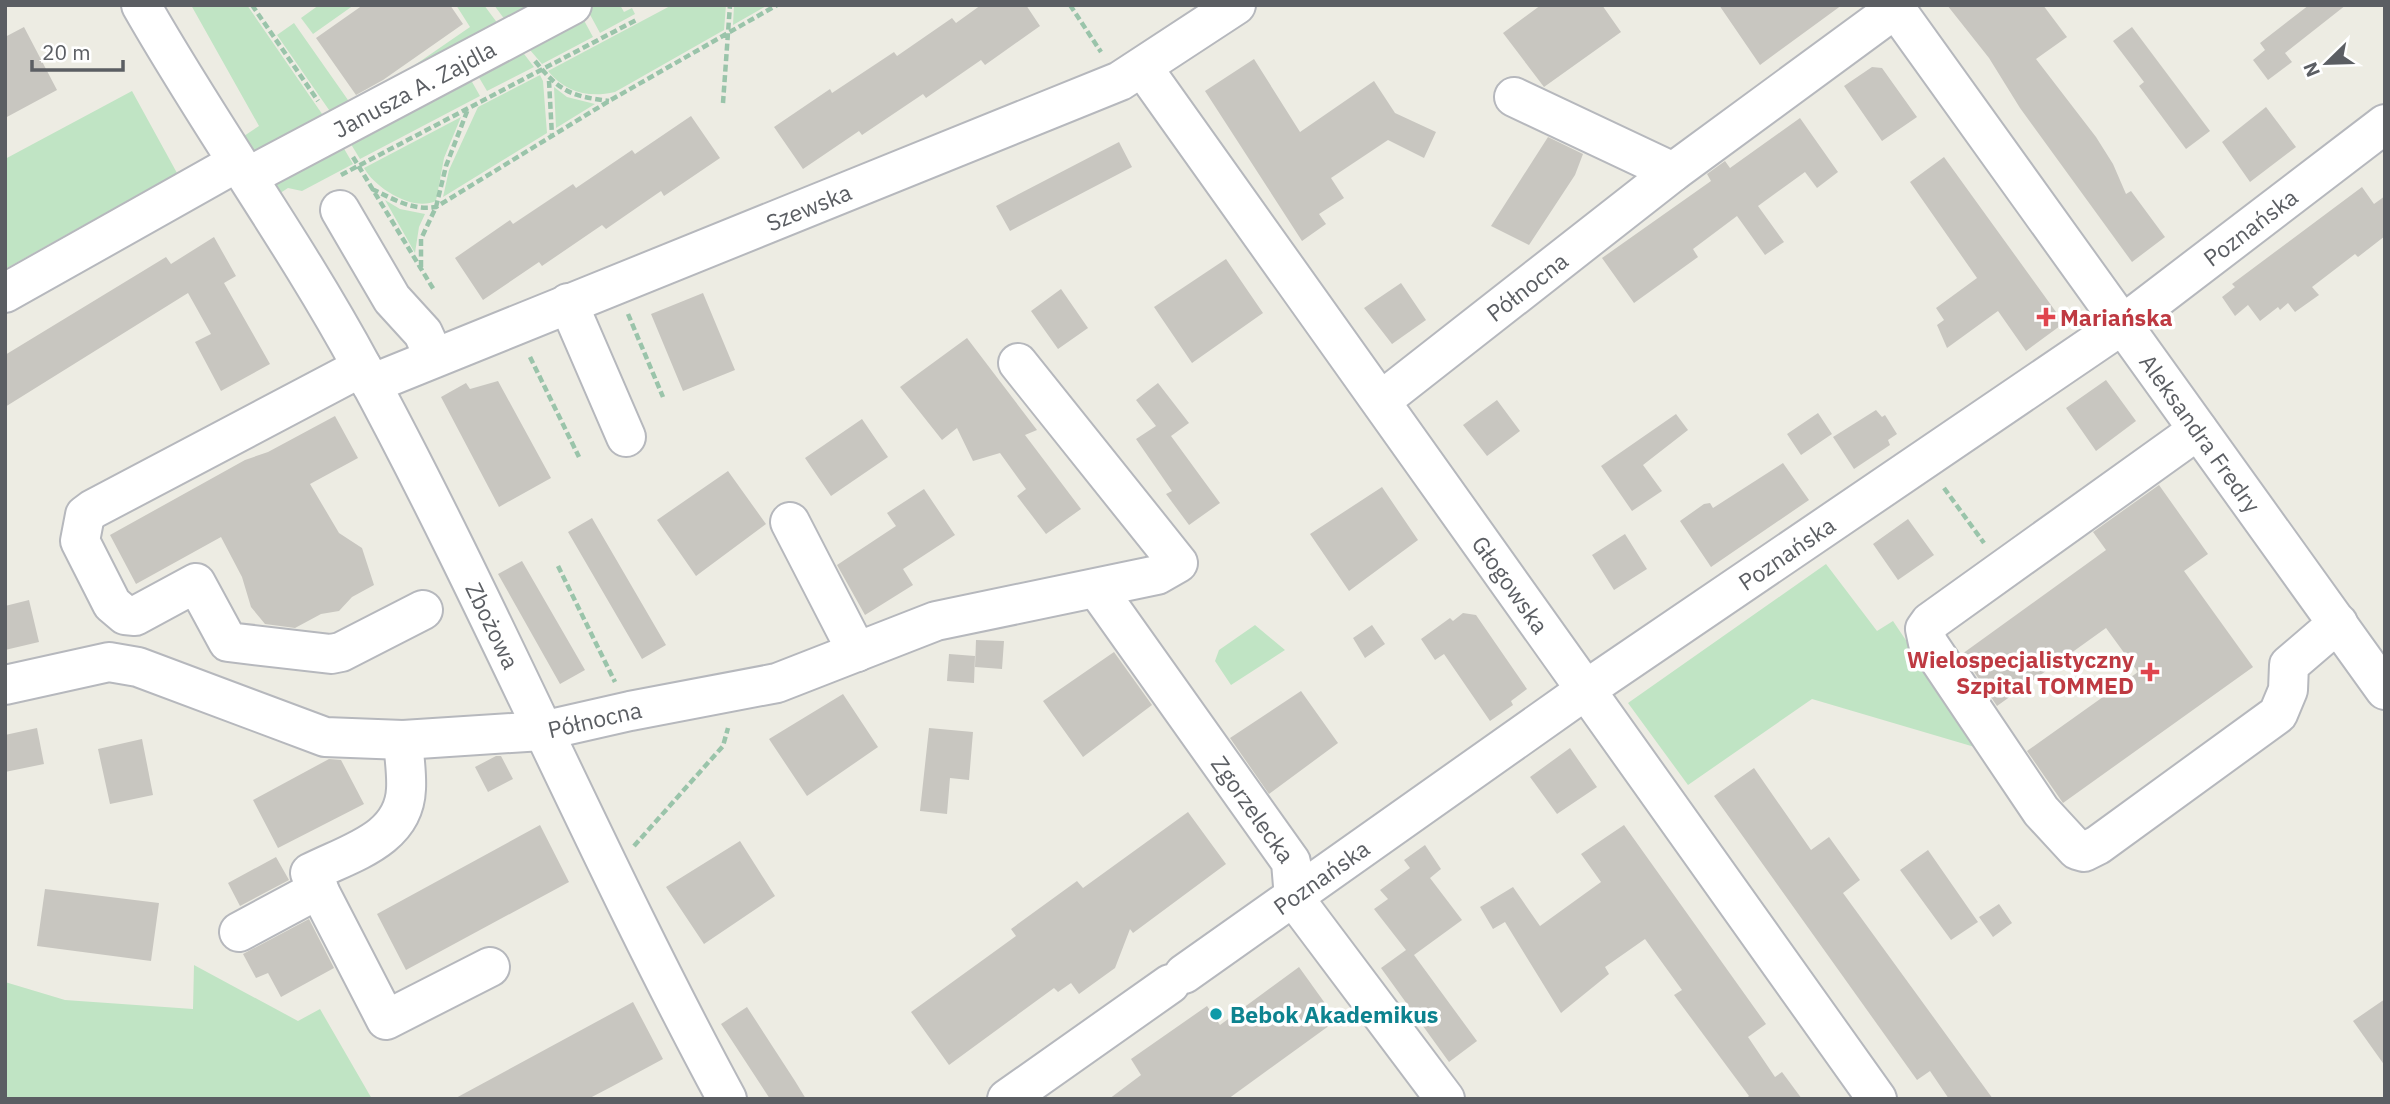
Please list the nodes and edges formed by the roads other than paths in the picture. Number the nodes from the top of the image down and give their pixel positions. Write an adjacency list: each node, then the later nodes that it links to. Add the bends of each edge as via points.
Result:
1 (141, 5): 8 (street, Zbożowa)
2 (572, 5): 8 (street, Janusza A. Zajdla)
3 (1236, 5): 5 (street, Szewska)
4 (1894, 7): 9 (street, Północna); 13 (street, Aleksandra Fredry)
5 (1143, 68): 12 (street, Szewska, via 1092,93); 17 (street, Głogowska)
6 (1514, 97): 9 (street)
7 (2385, 124): 13 (street, Poznańska)
8 (246, 168): 11 (street); 16 (street, Zbożowa)
9 (1673, 172): 17 (street, Północna)
10 (337, 194): 14 (street, via 392,299 423,332)
11 (5, 293)
12 (568, 303): 14 (street, Szewska); 19 (street)
13 (2122, 324): 18 (street, Aleksandra Fredry); 29 (street, Poznańska)
14 (434, 357): 16 (street, Szewska)
15 (1018, 363): 21 (street, Północna, via 1178,562 1157,575)
16 (367, 376): 23 (street, Szewska, via 85,516 80,541 112,604); 30 (street, Zbożowa)
17 (1382, 400): 29 (street, Głogowska)
18 (2198, 430): 24 (street, Aleksandra Fredry); 24 (street, via 1930,622 1924,635 2042,811 2069,844 2084,852 2098,845 2278,714 2288,690 2288,665)
19 (626, 437)
20 (790, 522): 25 (street)
21 (1097, 589): 25 (street, Północna, via 936,621); 33 (street, Zgorzelecka, via 1291,862)
22 (423, 610): 23 (street, via 331,654 229,642 196,583 135,616)
23 (125, 615): 26 (street)
24 (2338, 623): 28 (street, Aleksandra Fredry)
25 (857, 652): 30 (street, Północna, via 777,682)
26 (138, 667): 27 (street, Północna, via 109,662); 31 (street, Północna, via 325,737)
27 (5, 685)
28 (2385, 690)
29 (1585, 691): 33 (street, Poznańska); 39 (street, Głogowska)
30 (542, 731): 31 (street, Północna); 36 (street, Zbożowa, via 663,981)
31 (403, 740): 32 (street, via 406,791 400,819 388,833 310,873)
32 (319, 889): 34 (street); 35 (street, via 386,1020)
33 (1294, 898): 37 (street, Poznańska); 38 (street)
34 (239, 932)
35 (490, 967)
36 (727, 1099)
37 (1007, 1099)
38 (1445, 1099)
39 (1878, 1099)

